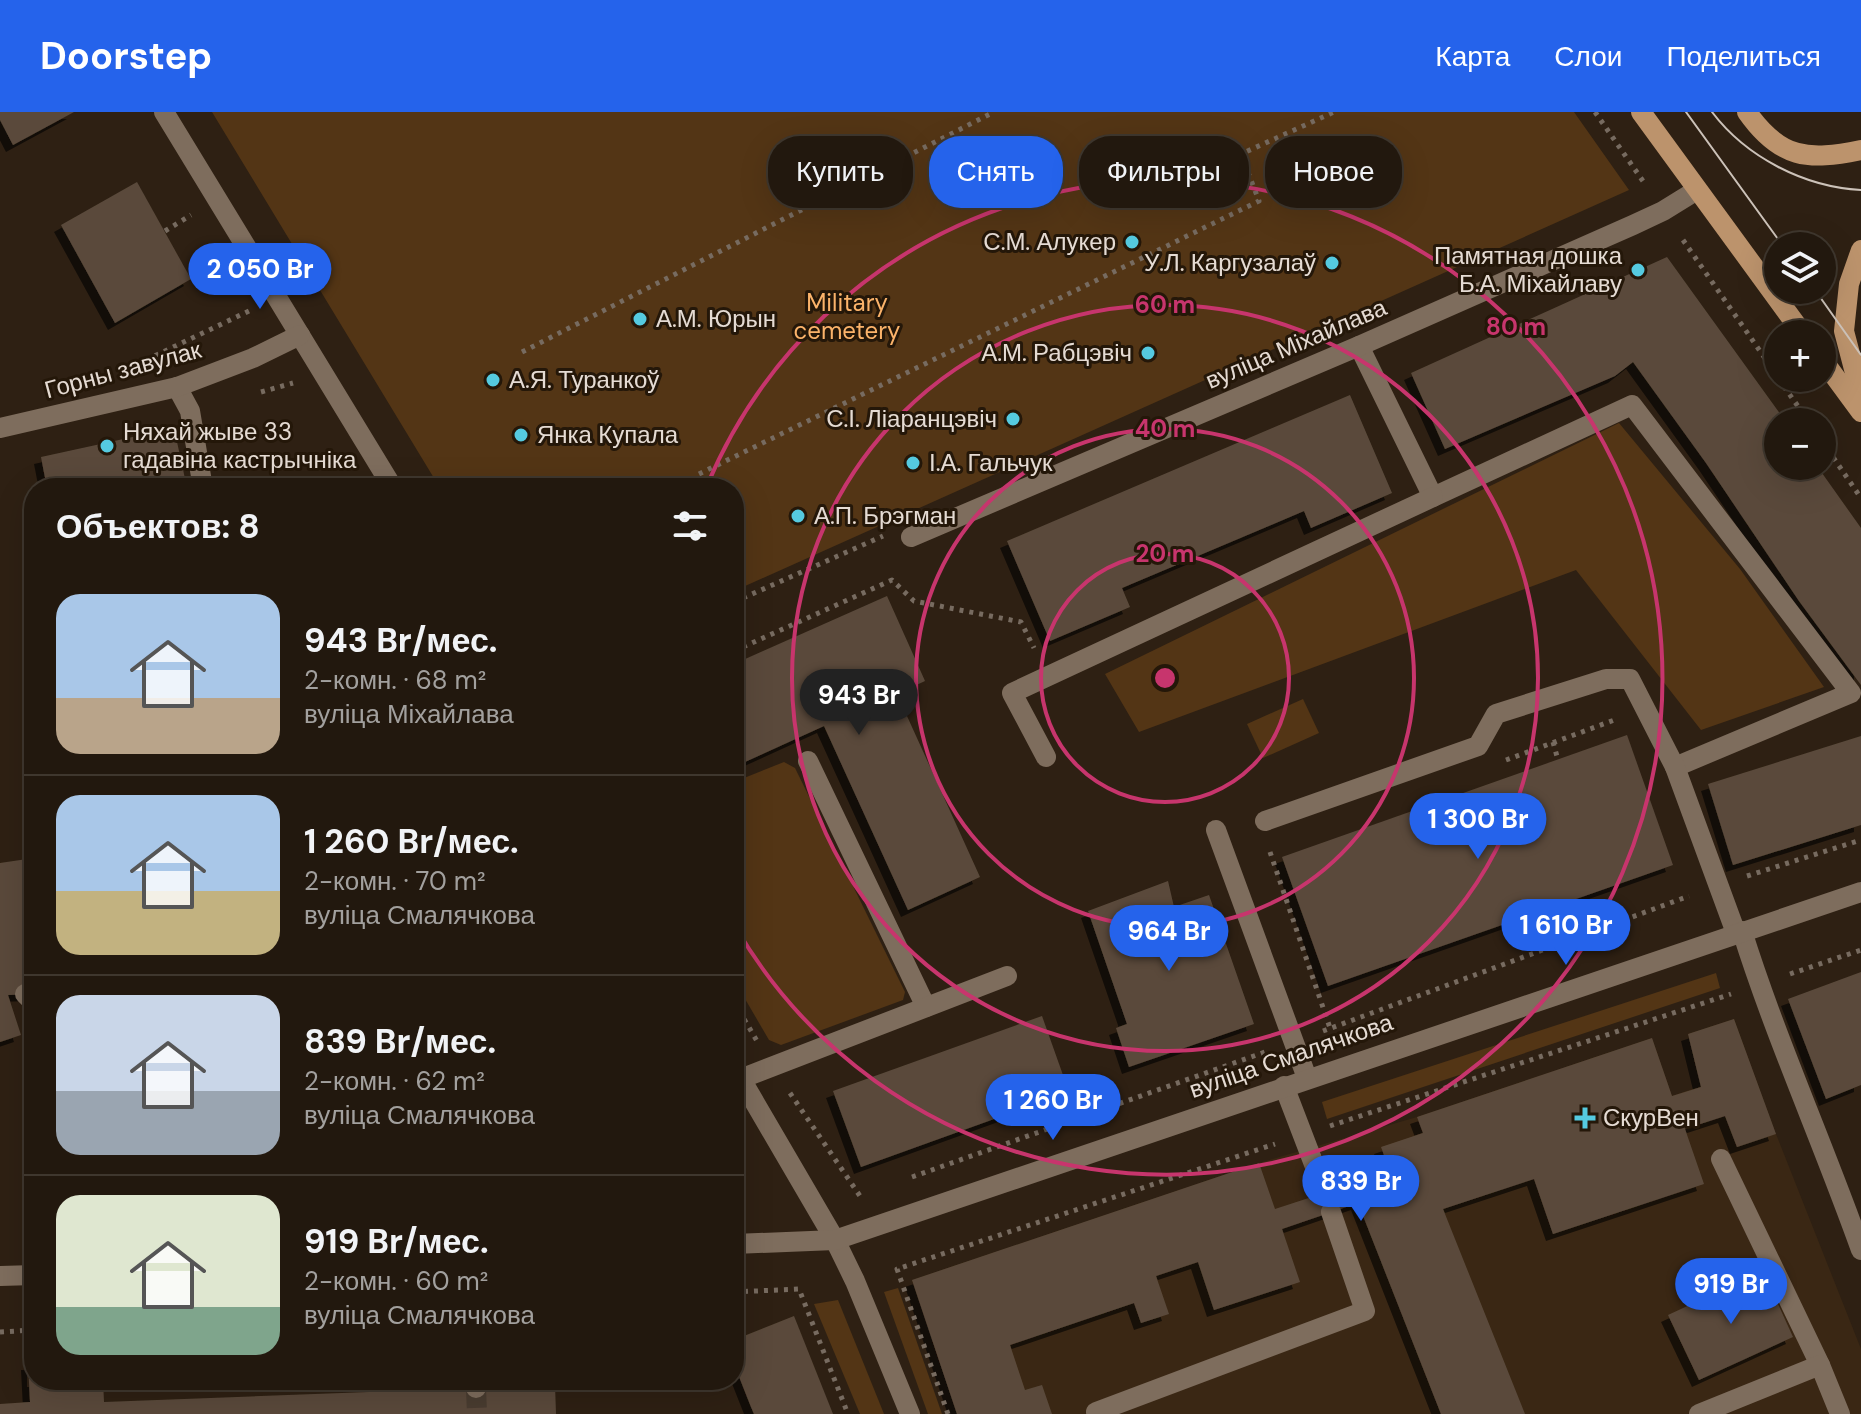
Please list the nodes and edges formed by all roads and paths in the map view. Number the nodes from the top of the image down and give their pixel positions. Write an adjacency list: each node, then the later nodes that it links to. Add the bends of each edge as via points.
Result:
1 (164, 112): 16 (street)
2 (994, 112): 18 (path)
3 (1334, 112): 27 (path, via 1241,154 1259,201)
4 (1595, 112): 8 (path)
5 (1641, 112): 9 (main road)
6 (1747, 112): 7 (main road, via 1786,150 1821,158)
7 (1861, 150)
8 (1648, 189)
9 (1697, 190): 15 (main road); 17 (street, вуліца Міхайлава, via 1643,220)
10 (194, 213): 11 (path)
11 (165, 231)
12 (1683, 240): 19 (path)
13 (1861, 250): 23 (main road, via 1849,284 1844,331)
14 (252, 310): 20 (path)
15 (1793, 320)
16 (300, 335): 22 (street, Горны завулак); 29 (street)
17 (1359, 346): 30 (street); 32 (street, вуліца Міхайлава)
18 (522, 352)
19 (1764, 358)
20 (142, 362)
21 (1836, 378): 24 (main road)
22 (177, 387): 25 (street, Горны завулак); 28 (street, via 190,411)
23 (1861, 396)
24 (1861, 412)
25 (0, 428)
26 (1836, 461): 31 (path)
27 (699, 474)
28 (201, 478)
29 (387, 478)
30 (1433, 497): 34 (street); 41 (street, via 1632,405 1851,693)
31 (1861, 498)
32 (911, 537)
33 (744, 647): 34 (path, via 892,580 914,601 1021,622)
34 (1048, 675): 37 (street, via 1012,693)
35 (1620, 717): 36 (path)
36 (1553, 742): 38 (path); 40 (path)
37 (1046, 757)
38 (1558, 760)
39 (808, 761): 52 (street)
40 (1495, 764)
41 (1675, 767): 42 (street, via 1630,679 1606,679 1496,714 1478,746); 46 (street)
42 (1265, 821)
43 (1216, 830): 55 (street)
44 (1861, 840): 46 (path)
45 (1268, 848): 54 (path)
46 (1717, 885): 48 (street); 54 (path)
47 (1861, 892): 48 (street, вуліца Смалячкова)
48 (1739, 932): 51 (street); 58 (street, вуліца Смалячкова)
49 (1861, 950): 51 (path)
50 (1007, 976): 52 (street)
51 (1759, 985): 61 (path); 67 (street)
52 (926, 1007): 56 (street)
53 (744, 1019): 56 (path)
54 (1330, 1028): 55 (path)
55 (1294, 1041): 58 (street); 63 (path)
56 (772, 1067): 57 (street); 64 (path, via 860,1196)
57 (744, 1072)
58 (1307, 1078): 60 (street, вуліца Смалячкова)
59 (744, 1085): 65 (street)
60 (1284, 1086): 61 (street); 65 (street, вуліца Смалячкова)
61 (1305, 1134): 74 (street, via 1365,1311); 77 (path, via 897,1269)
62 (1721, 1159): 73 (street)
63 (905, 1180)
64 (875, 1190)
65 (835, 1240): 66 (street, вуліца Смалячкова); 76 (street)
66 (744, 1244)
67 (1861, 1250)
68 (24, 1275): 69 (street)
69 (0, 1276)
70 (744, 1292): 75 (path, via 799,1289)
71 (24, 1331): 72 (path)
72 (0, 1332)
73 (1820, 1365): 78 (street); 79 (street)
74 (1096, 1412)
75 (848, 1414)
76 (910, 1414)
77 (948, 1414)
78 (1699, 1414)
79 (1840, 1414)

